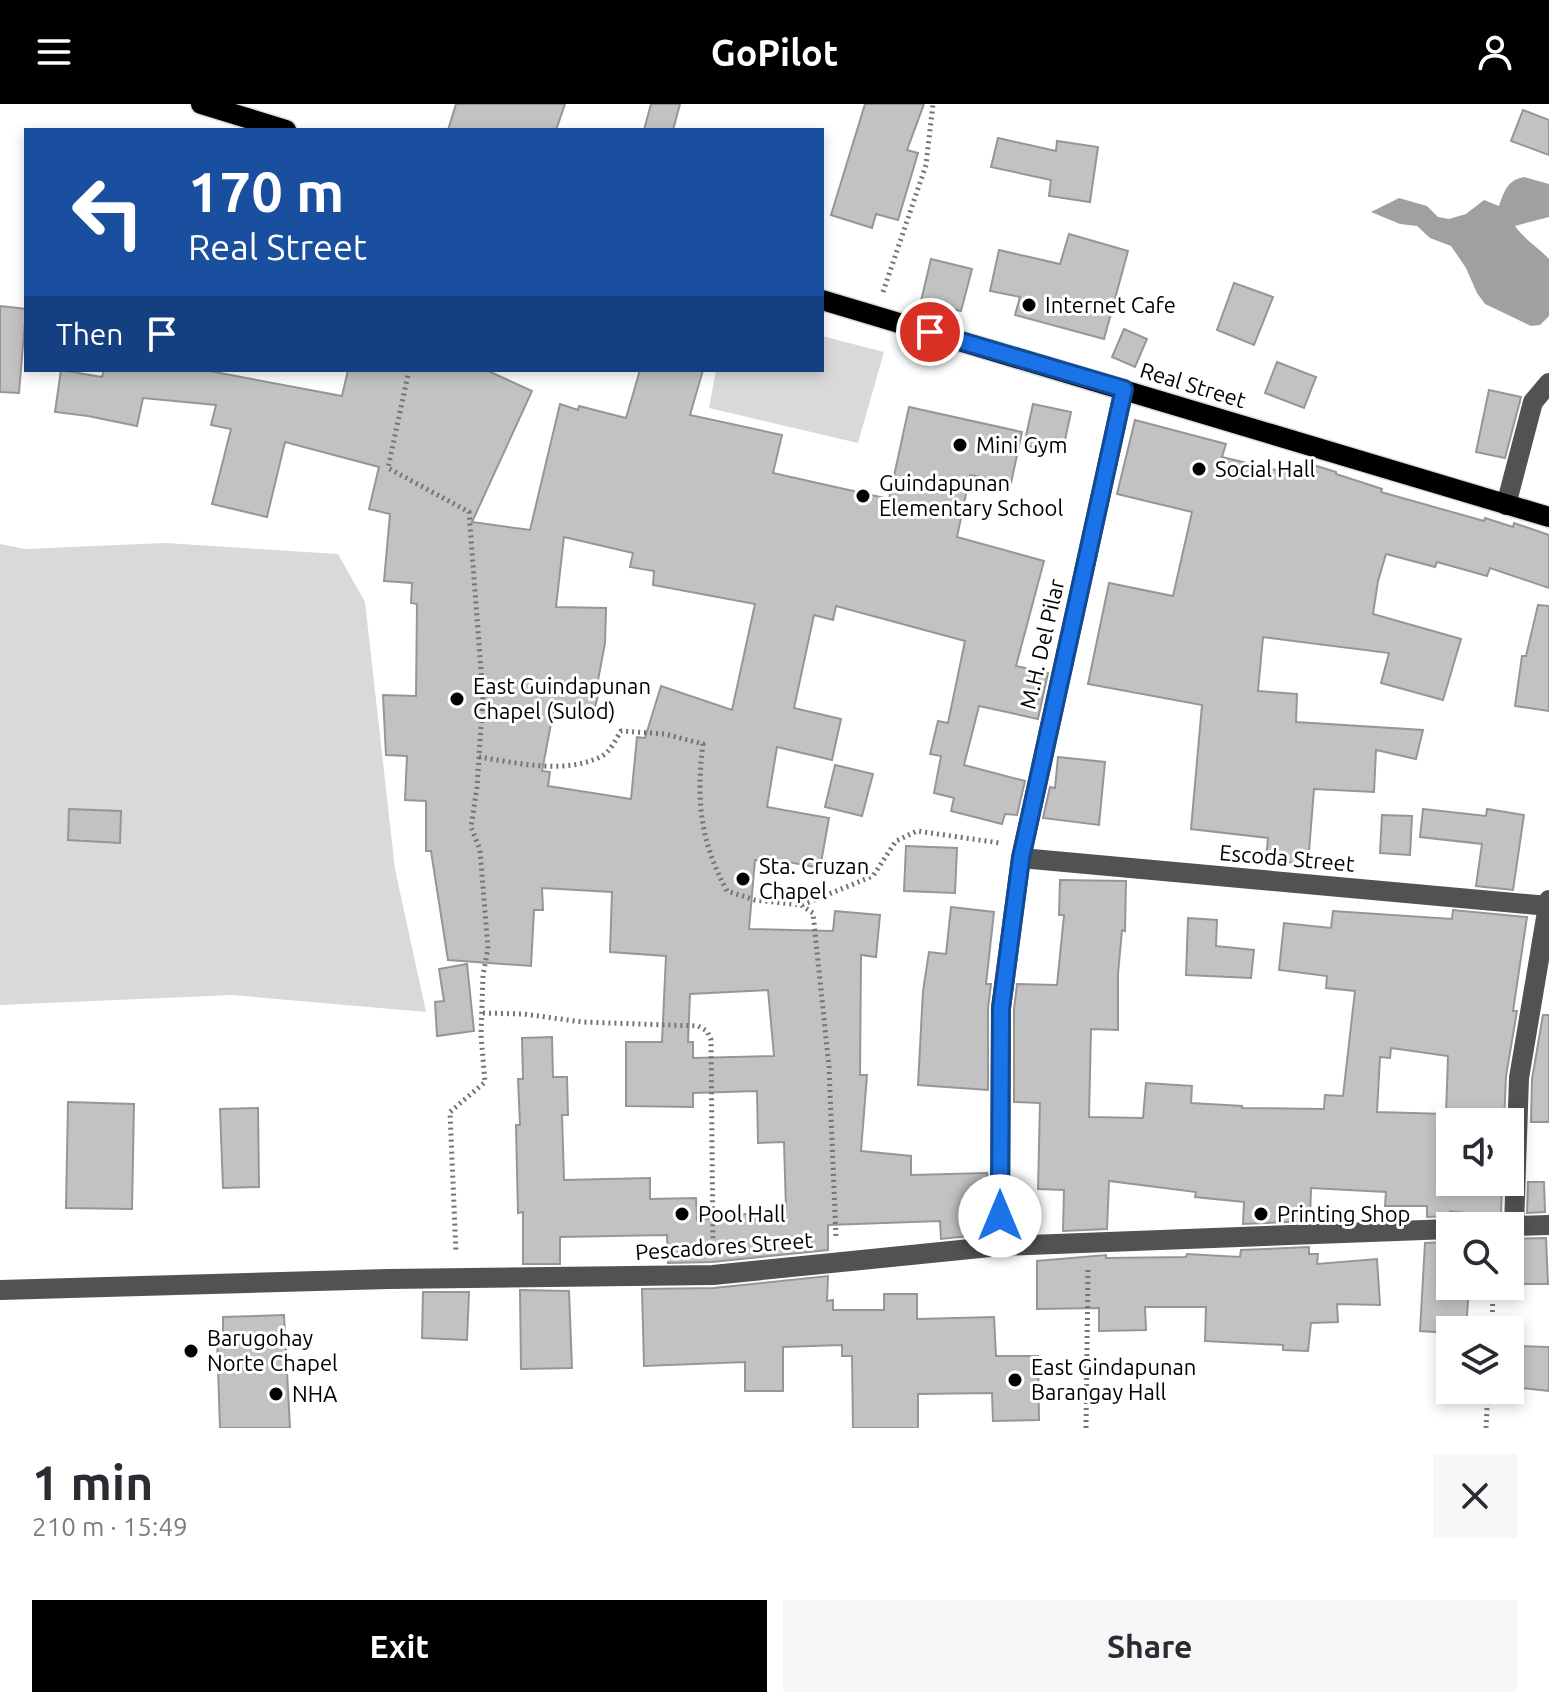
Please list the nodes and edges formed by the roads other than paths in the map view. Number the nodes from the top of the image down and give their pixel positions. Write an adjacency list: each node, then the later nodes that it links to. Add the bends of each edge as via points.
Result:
1 (201, 104): 2 (main road)
2 (279, 128)
3 (824, 301): 5 (main road, Real Street)
4 (1549, 383): 6 (street, via 1533,402)
5 (1124, 389): 6 (main road, Real Street); 8 (street, M.H. Del Pilar)
6 (1506, 505): 7 (main road, Real Street)
7 (1549, 517)
8 (1023, 853): 9 (street, Escoda Street); 14 (street, M.H. Del Pilar, via 1001,1008)
9 (1549, 903): 10 (street, via 1519,1078)
10 (1513, 1212)
11 (1549, 1225): 12 (street)
12 (1524, 1226)
13 (1436, 1230): 14 (street, Pescadores Street)
14 (1000, 1246): 15 (street, Pescadores Street, via 713,1275)
15 (0, 1290)

